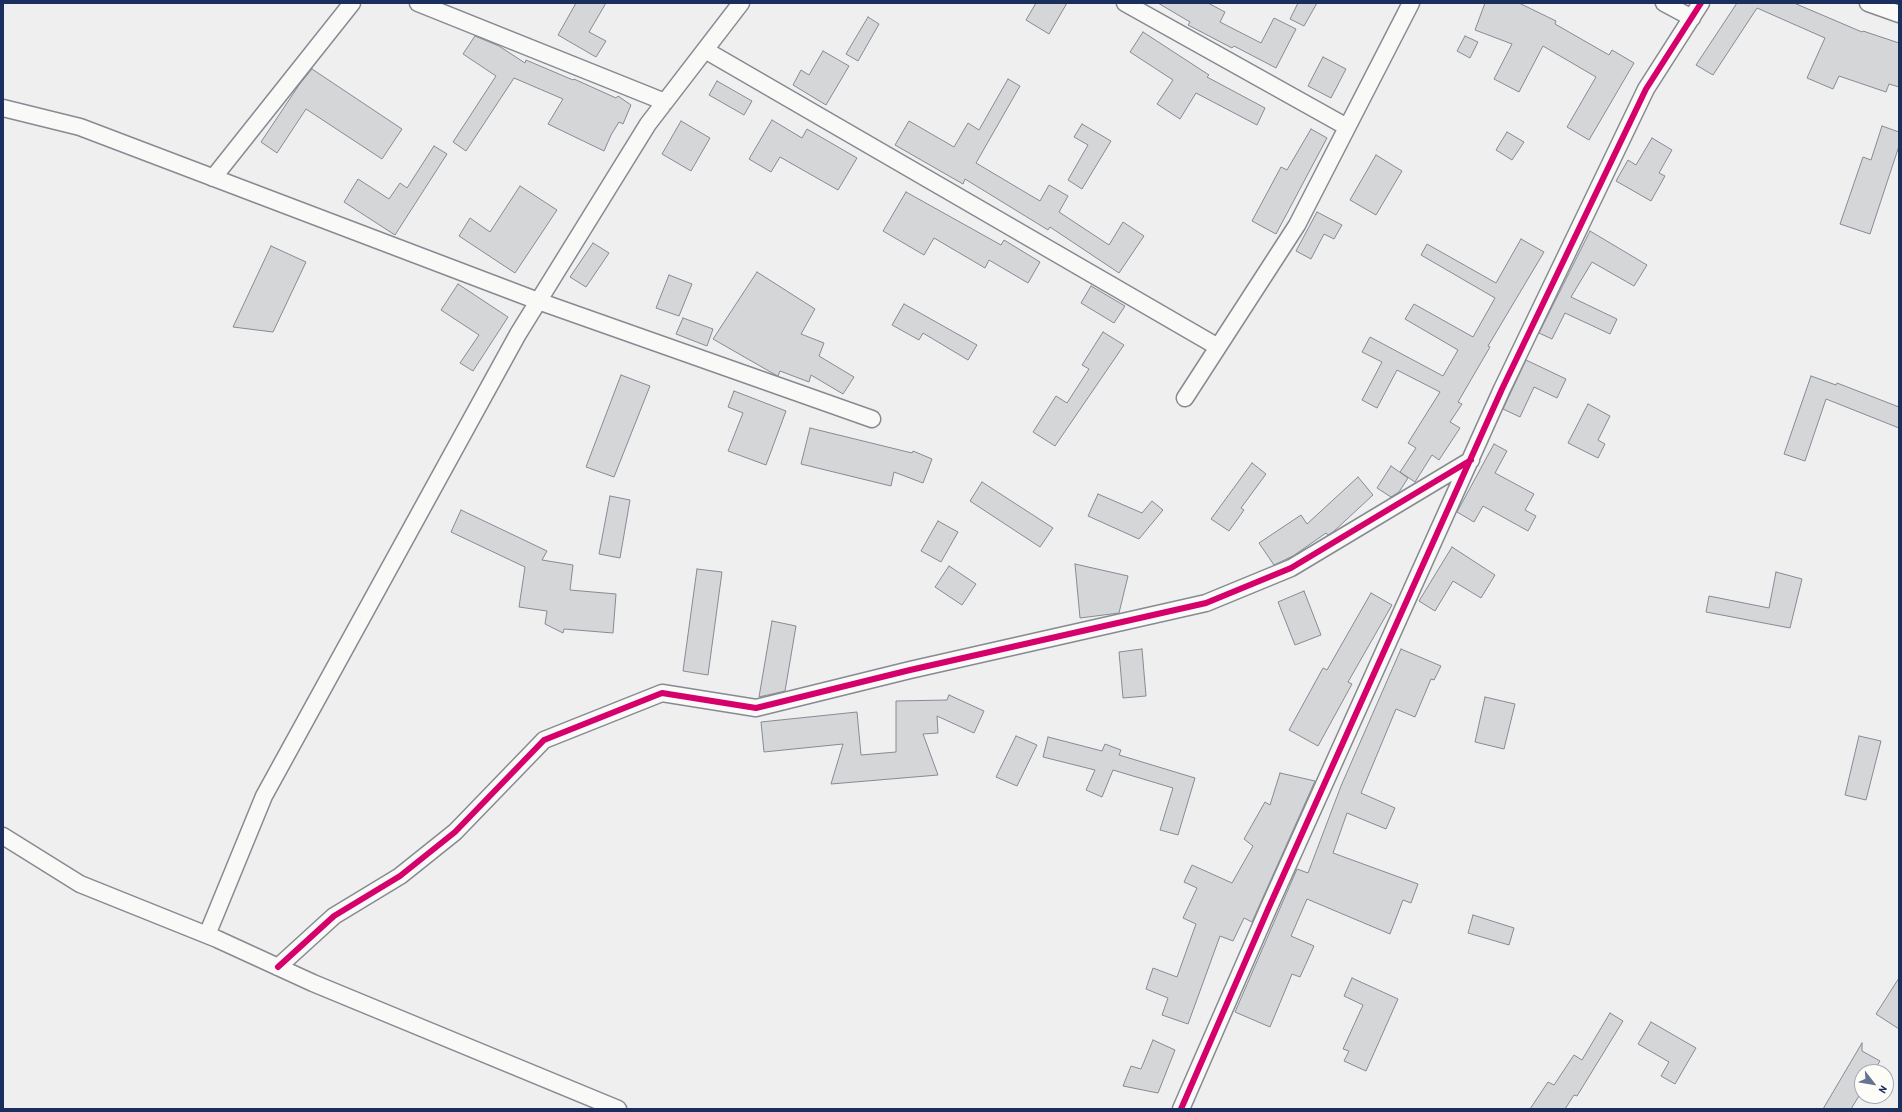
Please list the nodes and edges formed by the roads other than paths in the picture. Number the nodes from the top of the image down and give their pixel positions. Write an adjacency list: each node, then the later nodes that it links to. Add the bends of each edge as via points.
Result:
1 (352, 3): 15 (street)
2 (418, 3): 12 (street)
3 (741, 3): 11 (street)
4 (1125, 3): 14 (street)
5 (1411, 3): 14 (street)
6 (1664, 3): 10 (street)
7 (1701, 3): 10 (street)
8 (1868, 3): 9 (street)
9 (1899, 14)
10 (1692, 18): 20 (street, via 1646,89)
11 (705, 50): 12 (street); 17 (street)
12 (665, 102): 16 (street, via 648,124)
13 (3, 108): 15 (street, via 80,127)
14 (1348, 127): 17 (street, via 1297,225)
15 (214, 178): 16 (street)
16 (538, 301): 19 (street); 22 (street, via 264,796)
17 (1218, 347): 18 (street)
18 (1185, 398)
19 (872, 419)
20 (1470, 460): 23 (street, via 1291,568 1206,603 910,670 756,708 662,693 544,740 455,832 400,876 334,916); 25 (street)
21 (3, 836): 22 (street, via 80,884)
22 (207, 935): 23 (street)
23 (278, 967): 24 (street)
24 (618, 1109)
25 (1181, 1109)

